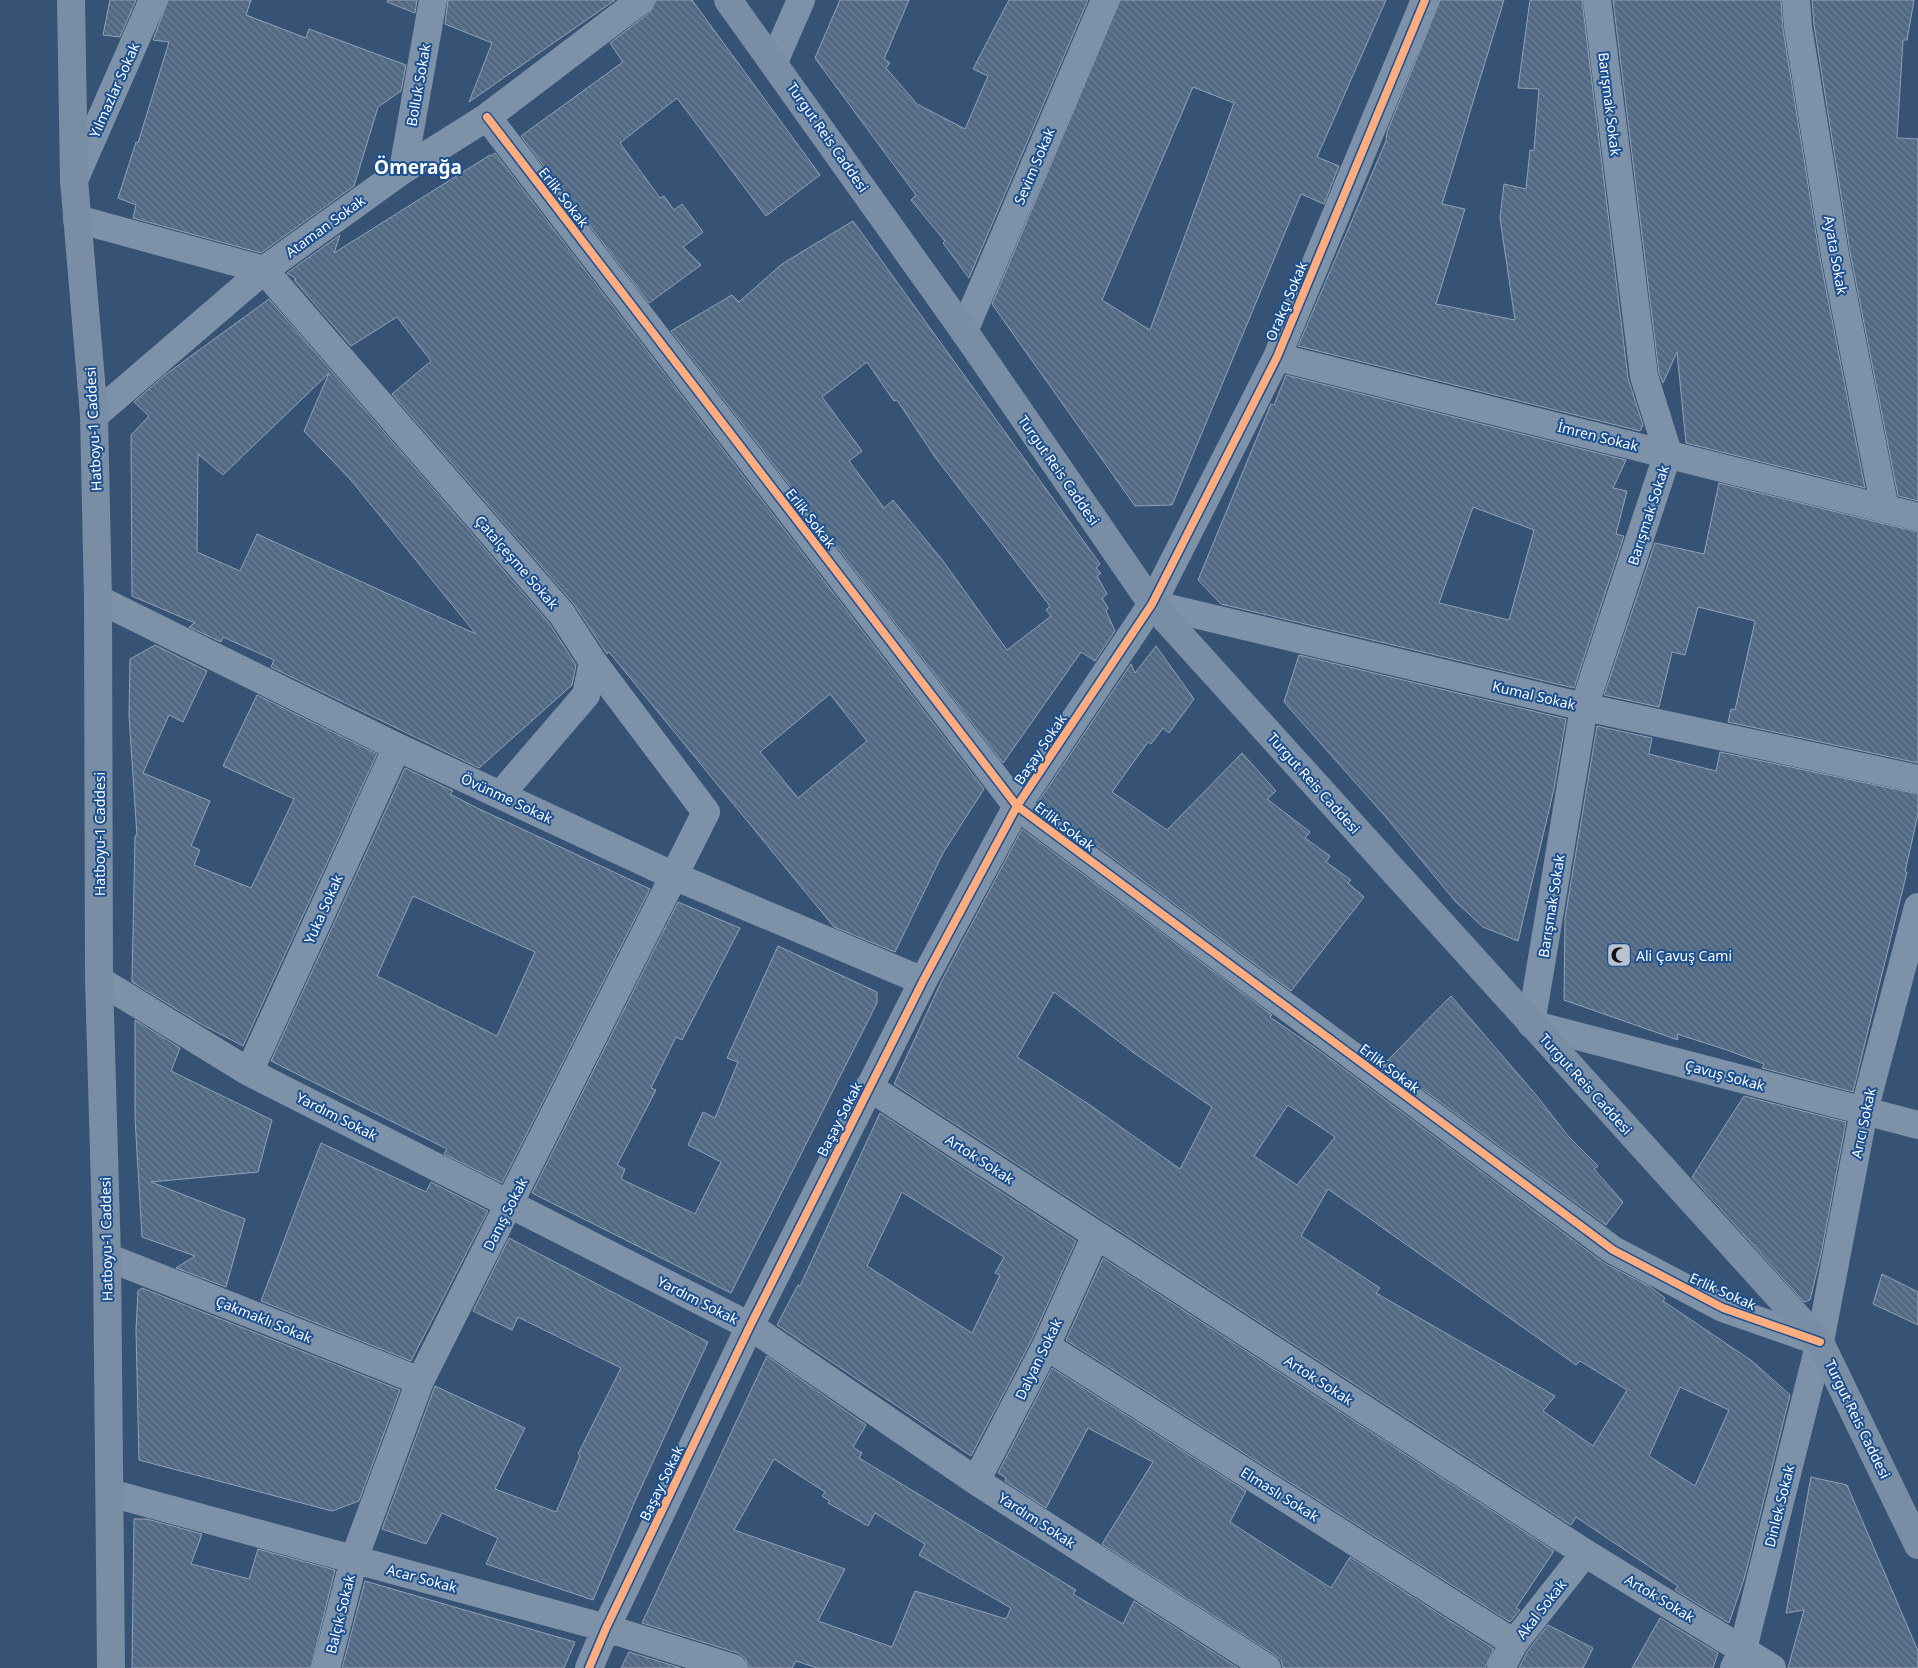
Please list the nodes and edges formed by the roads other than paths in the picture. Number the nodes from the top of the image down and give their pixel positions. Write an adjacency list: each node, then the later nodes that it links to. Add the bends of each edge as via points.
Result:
1 (71, 0): 14 (main road, Hatboyu-1 Caddesi)
2 (153, 0): 14 (street, Yılmazlar Sokak)
3 (433, 0): 13 (street, Bolluk Sokak)
4 (641, 0): 12 (street, Ataman Sokak)
5 (728, 0): 11 (main road, Turgut Reis Caddesi)
6 (801, 0): 11 (street)
7 (1105, 0): 17 (street, Sevim Sokak)
8 (1425, 0): 18 (street, Orakçı Sokak)
9 (1598, 0): 20 (street, Barışmak Sokak, via 1644,376)
10 (1796, 0): 21 (street, Ayata Sokak, via 1835,255)
11 (774, 62): 17 (main road, Turgut Reis Caddesi)
12 (487, 117): 13 (street, Ataman Sokak); 30 (street, Erlik Sokak)
13 (403, 170): 16 (street, Ataman Sokak)
14 (74, 180): 15 (main road, Hatboyu-1 Caddesi)
15 (78, 219): 16 (street); 19 (main road, Hatboyu-1 Caddesi)
16 (264, 270): 19 (street, Ataman Sokak); 25 (street, Çatalçeşme Sokak, via 562,614)
17 (964, 331): 24 (main road, Turgut Reis Caddesi)
18 (1277, 357): 20 (street, İmren Sokak); 24 (street, Orakçı Sokak)
19 (94, 416): 23 (main road, Hatboyu-1 Caddesi)
20 (1668, 453): 21 (street, İmren Sokak); 26 (street, Barışmak Sokak)
21 (1885, 508): 22 (street, İmren Sokak)
22 (1918, 517)
23 (98, 599): 27 (street, Övünme Sokak); 33 (main road, Hatboyu-1 Caddesi)
24 (1152, 604): 26 (street, Kumal Sokak); 30 (street, Başay Sokak); 35 (main road, Turgut Reis Caddesi)
25 (593, 662): 29 (street, via 586,695); 31 (street, Çatalçeşme Sokak, via 706,812)
26 (1584, 707): 28 (street, Kumal Sokak); 35 (street, Barışmak Sokak)
27 (397, 747): 29 (street, Övünme Sokak); 36 (street, Yuka Sokak)
28 (1918, 779)
29 (501, 794): 31 (street, Övünme Sokak)
30 (1017, 806): 34 (street, Başay Sokak); 44 (street, Erlik Sokak, via 1612,1250 1723,1308)
31 (674, 876): 34 (street, Övünme Sokak); 40 (street, Danış Sokak)
32 (1918, 907): 38 (street, Arıcı Sokak)
33 (100, 980): 36 (street, Yardım Sokak); 42 (main road, Hatboyu-1 Caddesi)
34 (923, 981): 37 (street, Başay Sokak)
35 (1531, 1024): 38 (street, Çavuş Sokak); 44 (main road, Turgut Reis Caddesi)
36 (249, 1072): 40 (street, Yardım Sokak)
37 (869, 1087): 41 (street, Artok Sokak); 43 (street, Başay Sokak)
38 (1864, 1111): 39 (street, Çavuş Sokak); 44 (street, Arıcı Sokak)
39 (1918, 1125)
40 (510, 1204): 43 (street, Yardım Sokak); 46 (street, Danış Sokak)
41 (1096, 1235): 45 (street, Dalyan Sokak); 50 (street, Artok Sokak)
42 (107, 1257): 46 (street, Çakmaklı Sokak); 48 (main road, Hatboyu-1 Caddesi)
43 (750, 1326): 47 (street, Yardım Sokak); 52 (street, Başay Sokak)
44 (1820, 1342): 49 (main road, Turgut Reis Caddesi); 54 (street, Dinlek Sokak)
45 (1046, 1346): 47 (street, Dalyan Sokak); 53 (street, Elmaslı Sokak)
46 (420, 1381): 51 (street, Danış Sokak)
47 (976, 1481): 59 (street, Yardım Sokak)
48 (110, 1494): 51 (street, Acar Sokak); 55 (main road, Hatboyu-1 Caddesi)
49 (1918, 1545)
50 (1585, 1553): 53 (street, Akal Sokak); 54 (street, Artok Sokak)
51 (354, 1559): 52 (street, Acar Sokak); 56 (street, Balçık Sokak)
52 (606, 1628): 57 (street, Başay Sokak); 58 (street, Acar Sokak)
53 (1514, 1643): 60 (street, Akal Sokak)
54 (1739, 1658): 61 (street, Artok Sokak)
55 (111, 1668)
56 (326, 1668)
57 (589, 1668)
58 (733, 1668)
59 (1267, 1668)
60 (1501, 1668)
61 (1772, 1668)

